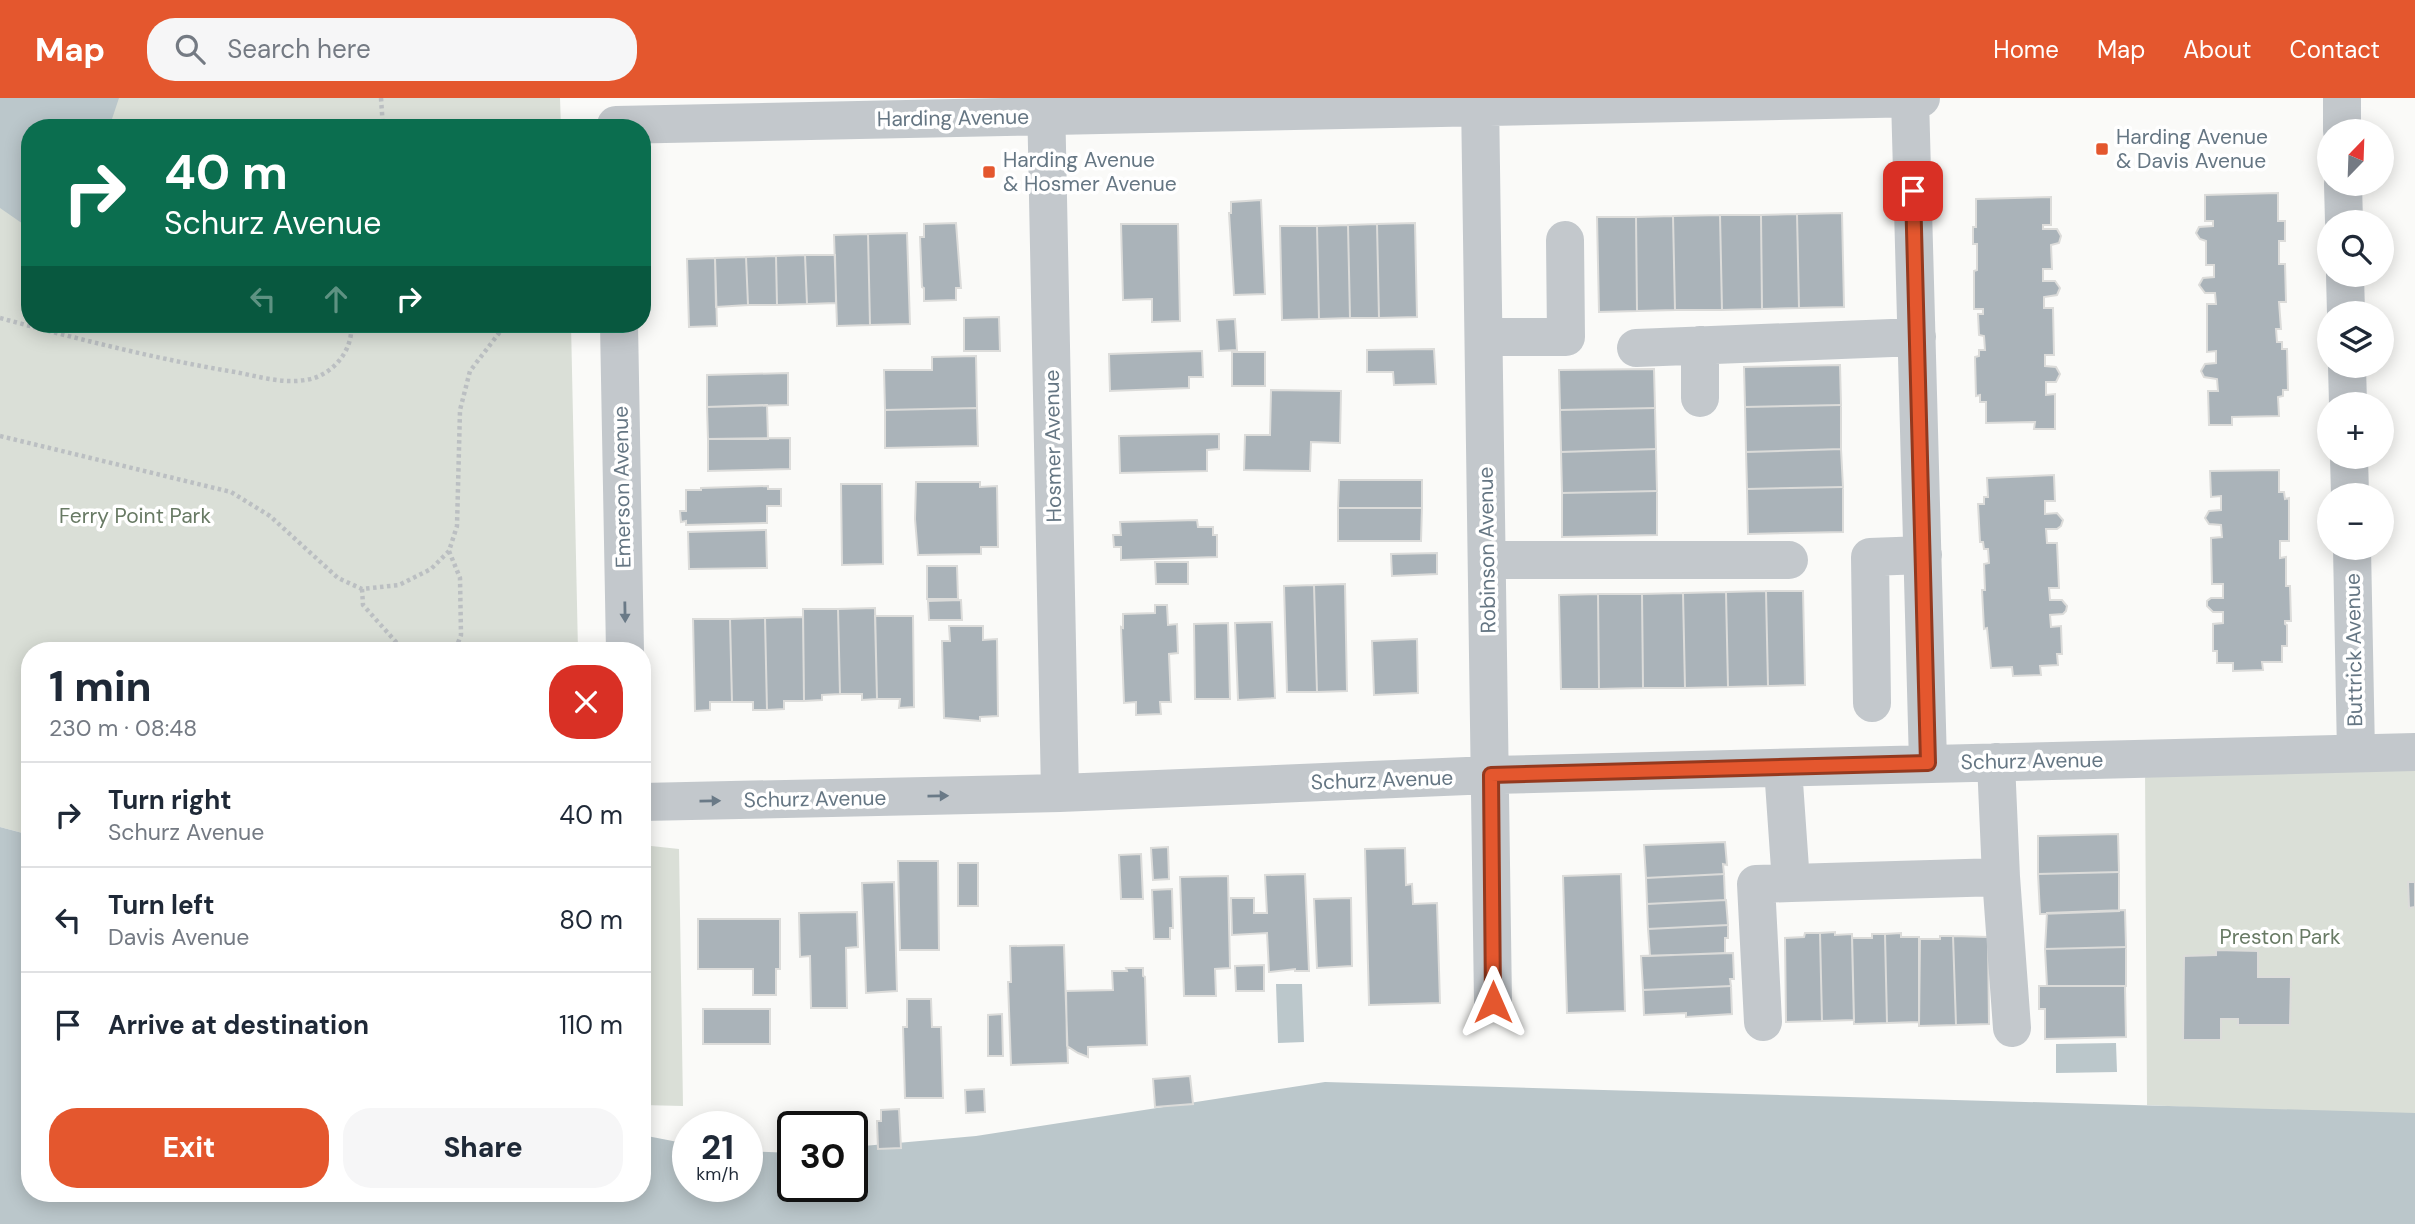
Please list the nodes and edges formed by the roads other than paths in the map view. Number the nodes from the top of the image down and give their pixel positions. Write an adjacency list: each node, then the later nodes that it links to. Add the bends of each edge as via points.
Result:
1 (1910, 98): 2 (street, Harding Avenue); 4 (street, Harding Avenue); 11 (street)
2 (1921, 98)
3 (2342, 98): 7 (street)
4 (1480, 103): 5 (street, Harding Avenue); 10 (street, Robinson Avenue)
5 (1046, 107): 6 (street, Harding Avenue); 27 (street, Hosmer Avenue)
6 (616, 117)
7 (2342, 119)
8 (1565, 240): 10 (street, via 1566,337)
9 (619, 333): 19 (street, Emerson Avenue, one-way to 19)
10 (1484, 337): 16 (street, Robinson Avenue)
11 (1917, 337): 12 (street); 15 (street)
12 (1700, 345): 13 (street); 14 (street)
13 (1636, 348)
14 (1700, 398)
15 (1923, 555): 20 (street, via 1870,557); 24 (street)
16 (1488, 560): 17 (street); 26 (street, Robinson Avenue)
17 (1789, 560)
18 (2351, 560): 22 (street, Buttrick Avenue)
19 (625, 642)
20 (1872, 703)
21 (2415, 752): 22 (street, Schurz Avenue)
22 (2356, 753): 23 (street, Schurz Avenue)
23 (1996, 762): 24 (street, Schurz Avenue); 29 (street)
24 (1928, 763): 25 (street, Schurz Avenue)
25 (1783, 768): 26 (street, Schurz Avenue); 30 (street)
26 (1491, 775): 27 (street, Schurz Avenue); 31 (street, Robinson Avenue)
27 (1060, 793): 28 (street, Schurz Avenue, one-way to 27)
28 (651, 802)
29 (2001, 877): 30 (street); 33 (street)
30 (1791, 883): 32 (street, via 1756,884)
31 (1493, 1002)
32 (1763, 1022)
33 (2012, 1028)

